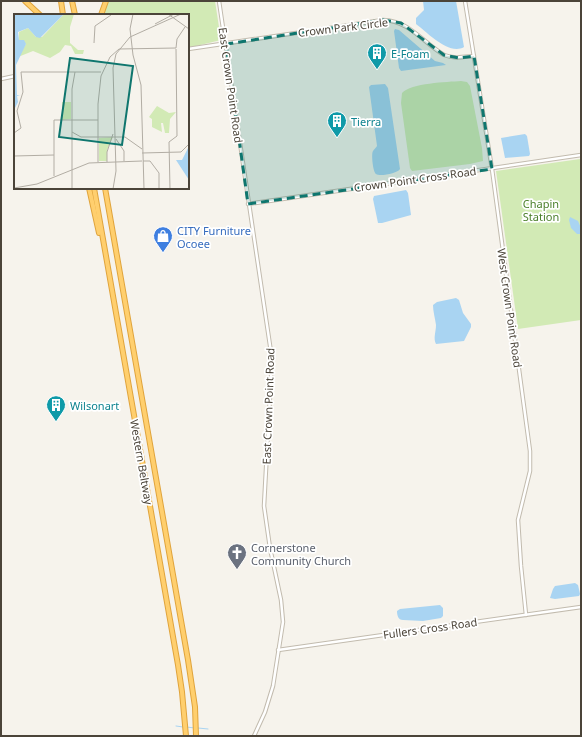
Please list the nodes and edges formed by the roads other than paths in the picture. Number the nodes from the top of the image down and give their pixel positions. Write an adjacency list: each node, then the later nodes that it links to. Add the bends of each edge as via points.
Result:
1 (25, 1): 7 (highway)
2 (61, 1): 8 (highway)
3 (72, 1): 9 (highway)
4 (106, 1): 10 (highway)
5 (219, 1): 11 (street, East Crown Point Road)
6 (465, 1): 13 (street, West Crown Point Road)
7 (39, 14)
8 (64, 14)
9 (75, 14)
10 (101, 14)
11 (226, 44): 12 (street, Crown Park Circle); 13 (street, Crown Park Circle, via 388,20 401,23 444,55 459,58); 21 (street, East Crown Point Road)
12 (189, 49)
13 (474, 56): 17 (street, West Crown Point Road)
14 (14, 76): 15 (street)
15 (1, 79)
16 (581, 155): 17 (street, Crown Point Cross Road)
17 (492, 169): 21 (street, Crown Point Cross Road); 24 (street, West Crown Point Road, via 531,460 518,520)
18 (89, 189): 22 (highway)
19 (94, 189): 22 (highway, Western Beltway)
20 (105, 189): 27 (highway, Western Beltway, via 188,660)
21 (248, 204): 25 (street, East Crown Point Road, via 272,359 264,506 282,612)
22 (112, 291): 26 (highway, Western Beltway, via 178,665)
23 (581, 607): 24 (street, Fullers Cross Road)
24 (526, 615): 25 (street, Fullers Cross Road)
25 (278, 650): 28 (street, East Crown Point Road, via 270,698)
26 (186, 736)
27 (196, 736)
28 (254, 736)

